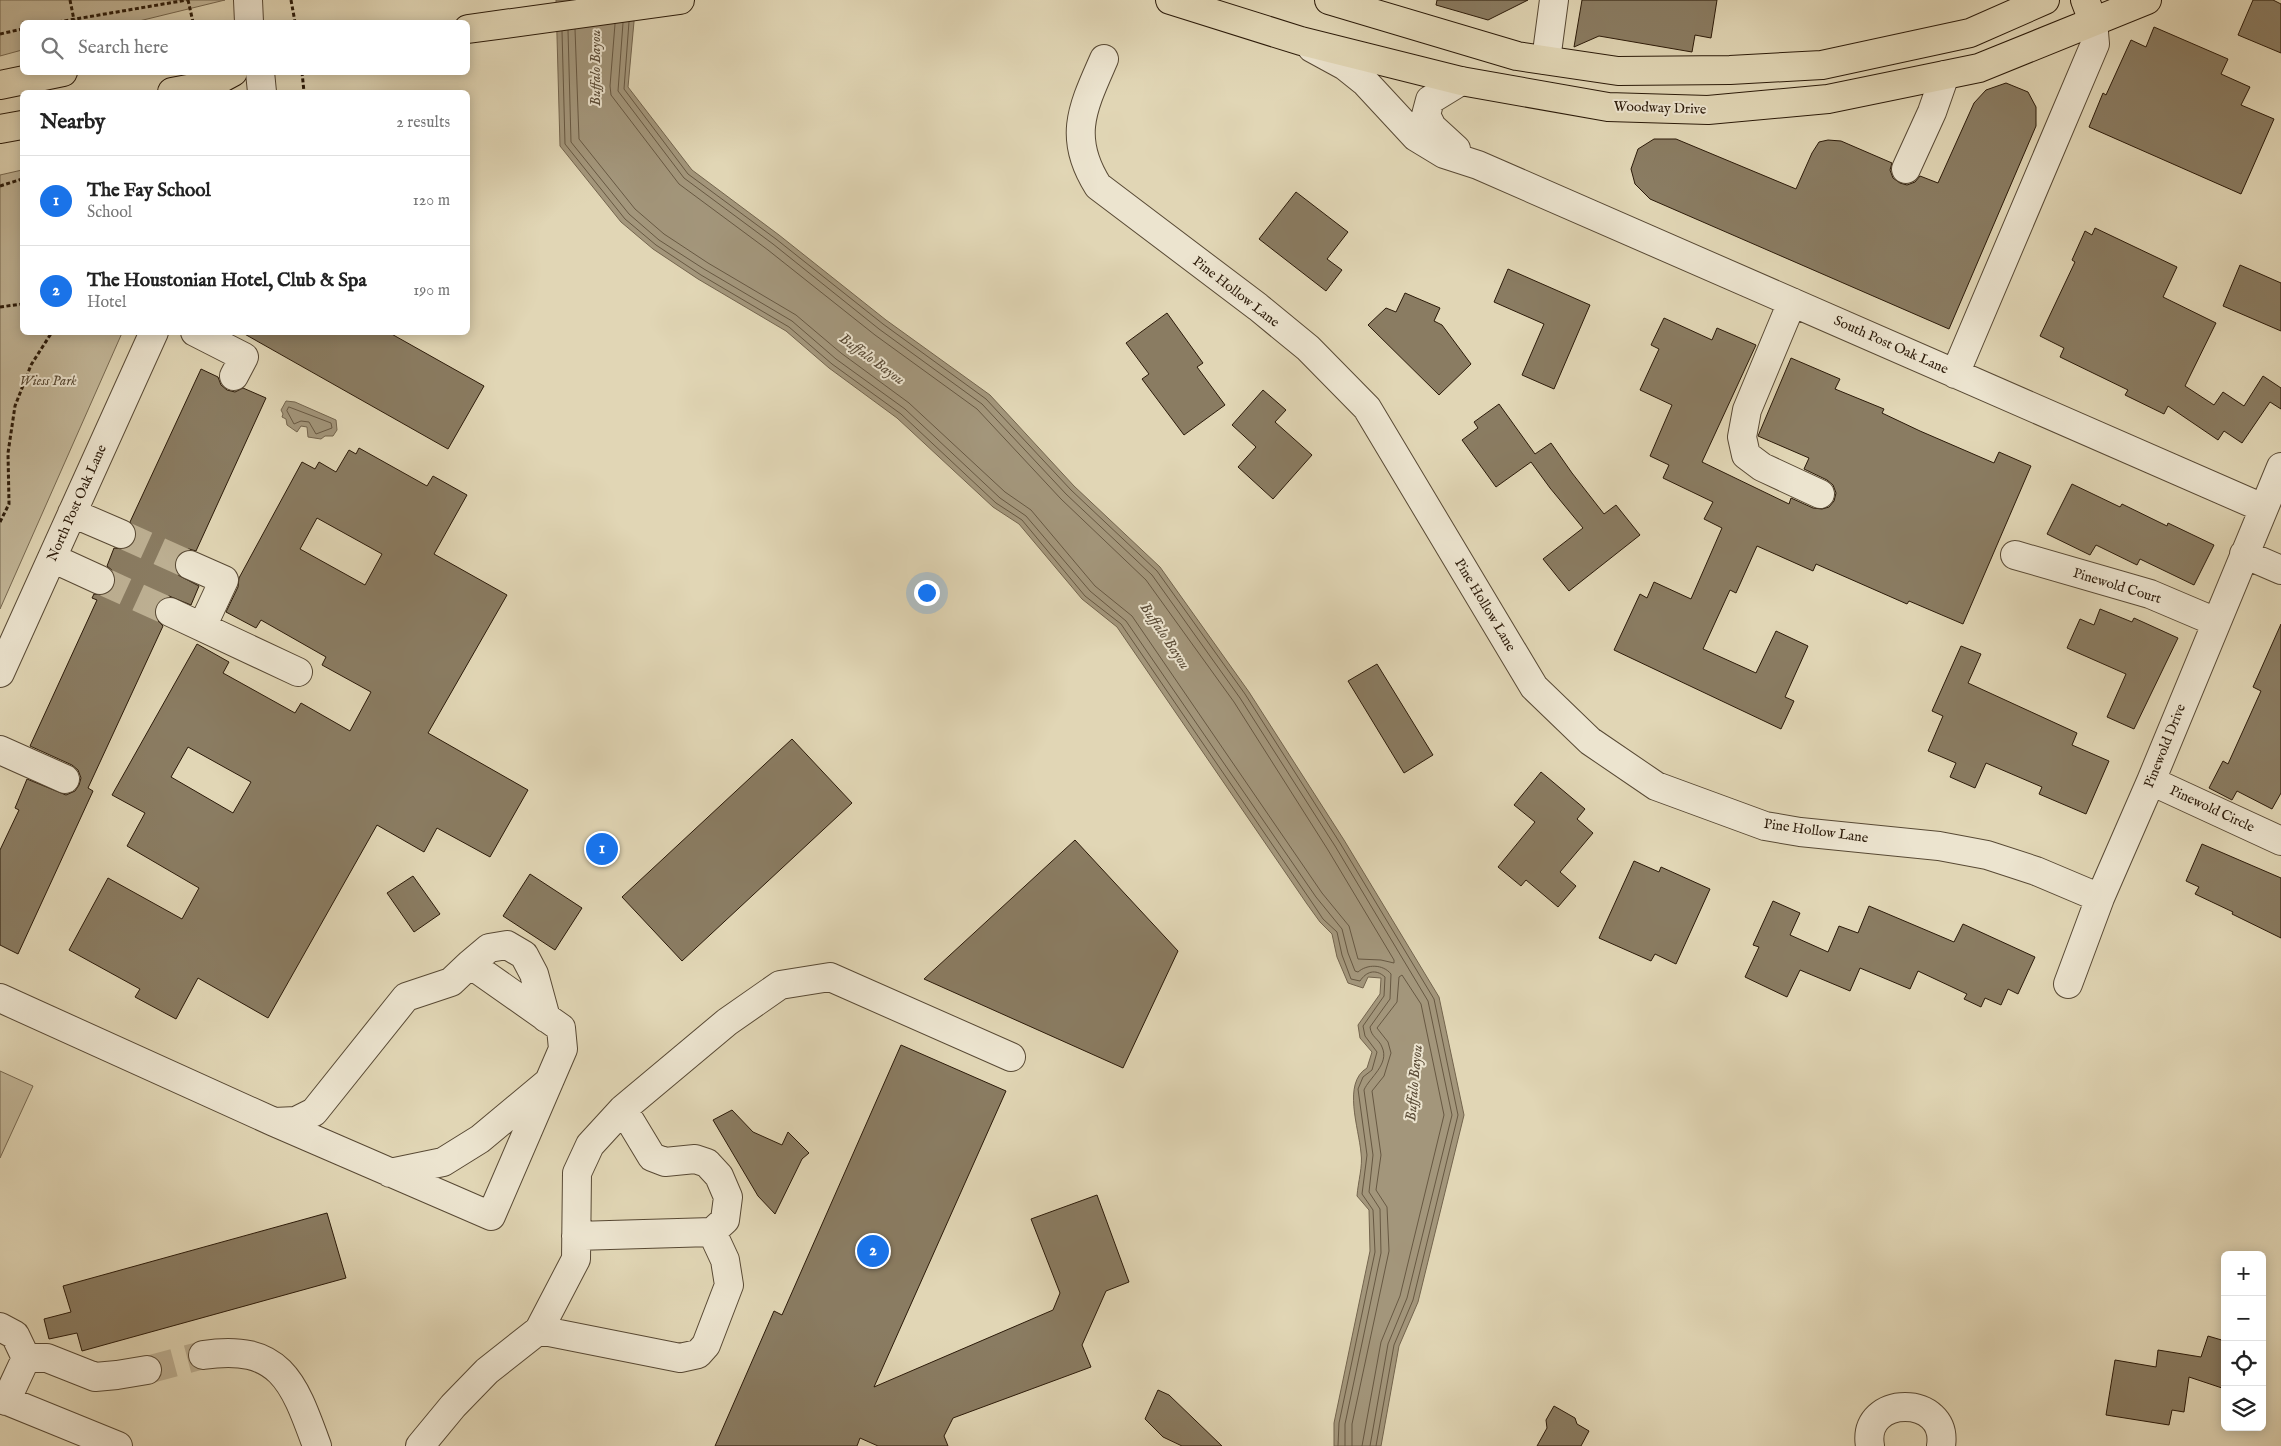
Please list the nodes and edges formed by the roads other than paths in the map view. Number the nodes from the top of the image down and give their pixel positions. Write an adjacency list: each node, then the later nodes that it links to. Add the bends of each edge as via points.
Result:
1 (248, 0): 9 (street)
2 (680, 0): 10 (main road)
3 (1170, 0): 11 (main road, Woodway Drive)
4 (1329, 0): 13 (main road, via 1517,56)
5 (1554, 0): 13 (street)
6 (2045, 0): 14 (main road, via 1970,33)
7 (2147, 0): 8 (main road, Woodway Drive)
8 (2089, 11): 20 (main road, Woodway Drive, via 1979,68); 34 (street, via 2095,44)
9 (250, 20)
10 (470, 29)
11 (1301, 41): 21 (main road, Woodway Drive); 29 (street, South Post Oak Lane, via 1365,82 1416,137 1444,154)
12 (1104, 59): 56 (street, Pine Hollow Lane, via 1086,101 1080,129 1082,151 1098,186 1308,348 1367,408 1534,687 1590,742 1656,786 1765,826 1939,846 1987,855)
13 (1546, 60): 14 (main road, via 1618,71); 25 (main road)
14 (1822, 66): 26 (main road)
15 (0, 70): 16 (main road)
16 (20, 70)
17 (48, 75): 22 (main road)
18 (227, 75): 23 (main road, via 209,84)
19 (260, 75): 24 (street)
20 (1945, 75): 26 (main road, Woodway Drive); 30 (street)
21 (1461, 81): 25 (main road, Woodway Drive); 29 (street, South Post Oak Lane, via 1430,100 1426,115 1432,127 1448,143)
22 (0, 85)
23 (181, 90)
24 (262, 90)
25 (1541, 95): 26 (main road, Woodway Drive, via 1608,106 1708,110)
26 (1828, 99)
27 (20, 124): 28 (main road)
28 (0, 129)
29 (1478, 165): 31 (street, South Post Oak Lane)
30 (1906, 169)
31 (1792, 302): 34 (street, South Post Oak Lane); 37 (street, via 1747,410 1742,437 1746,455 1762,467)
32 (153, 335): 39 (street, North Post Oak Lane)
33 (201, 335): 35 (street, via 244,357)
34 (1955, 374): 38 (street, South Post Oak Lane)
35 (234, 376)
36 (2281, 467): 38 (street)
37 (1820, 494)
38 (2263, 508): 41 (street, Pinewold Drive)
39 (72, 513): 40 (street); 43 (street, North Post Oak Lane)
40 (121, 534)
41 (2244, 554): 45 (street); 48 (street, Pinewold Drive)
42 (2015, 555): 48 (street, Pinewold Court, via 2150,594)
43 (52, 558): 46 (street); 51 (street, North Post Oak Lane)
44 (190, 565): 49 (street, via 224,580)
45 (2281, 570)
46 (100, 580)
47 (170, 612): 49 (street)
48 (2216, 622): 54 (street, Pinewold Drive)
49 (202, 627): 50 (street)
50 (298, 672)
51 (0, 673)
52 (0, 750): 53 (street)
53 (65, 779)
54 (2151, 781): 55 (street, Pinewold Circle); 56 (street, Pinewold Drive)
55 (2278, 833)
56 (2100, 898): 58 (street, Pinewold Drive)
57 (470, 964): 60 (street); 60 (street, via 489,948 507,945 524,955 534,974); 64 (street, via 451,982 406,997 314,1112 296,1121)
58 (2068, 984)
59 (0, 998): 64 (street)
60 (546, 1018): 62 (street, via 561,1028 563,1049)
61 (1011, 1057): 63 (street, via 830,977 780,985 727,1022)
62 (548, 1082): 65 (street, via 480,1139 443,1162); 65 (street, via 491,1216)
63 (623, 1110): 66 (street, via 652,1157 665,1162 695,1159 707,1163 719,1176 728,1197 724,1220); 67 (street, via 590,1145 577,1173)
64 (274, 1122): 65 (street)
65 (390, 1173)
66 (712, 1232): 67 (street); 69 (street, via 725,1260 730,1285 706,1345 698,1354 680,1358)
67 (576, 1236): 69 (street, via 576,1259)
68 (0, 1327): 71 (street, via 15,1336)
69 (539, 1330): 77 (street, via 487,1371)
70 (203, 1355): 76 (street, via 246,1353 270,1363 288,1379)
71 (26, 1358): 72 (street, via 46,1358 95,1377); 73 (street)
72 (147, 1370)
73 (3, 1400): 74 (street)
74 (68, 1436): 75 (street)
75 (118, 1446)
76 (317, 1446)
77 (420, 1446)
78 (1870, 1446): 79 (street, via 1871,1429 1878,1418 1893,1408 1911,1406 1933,1418 1939,1429)
79 (1941, 1446)

